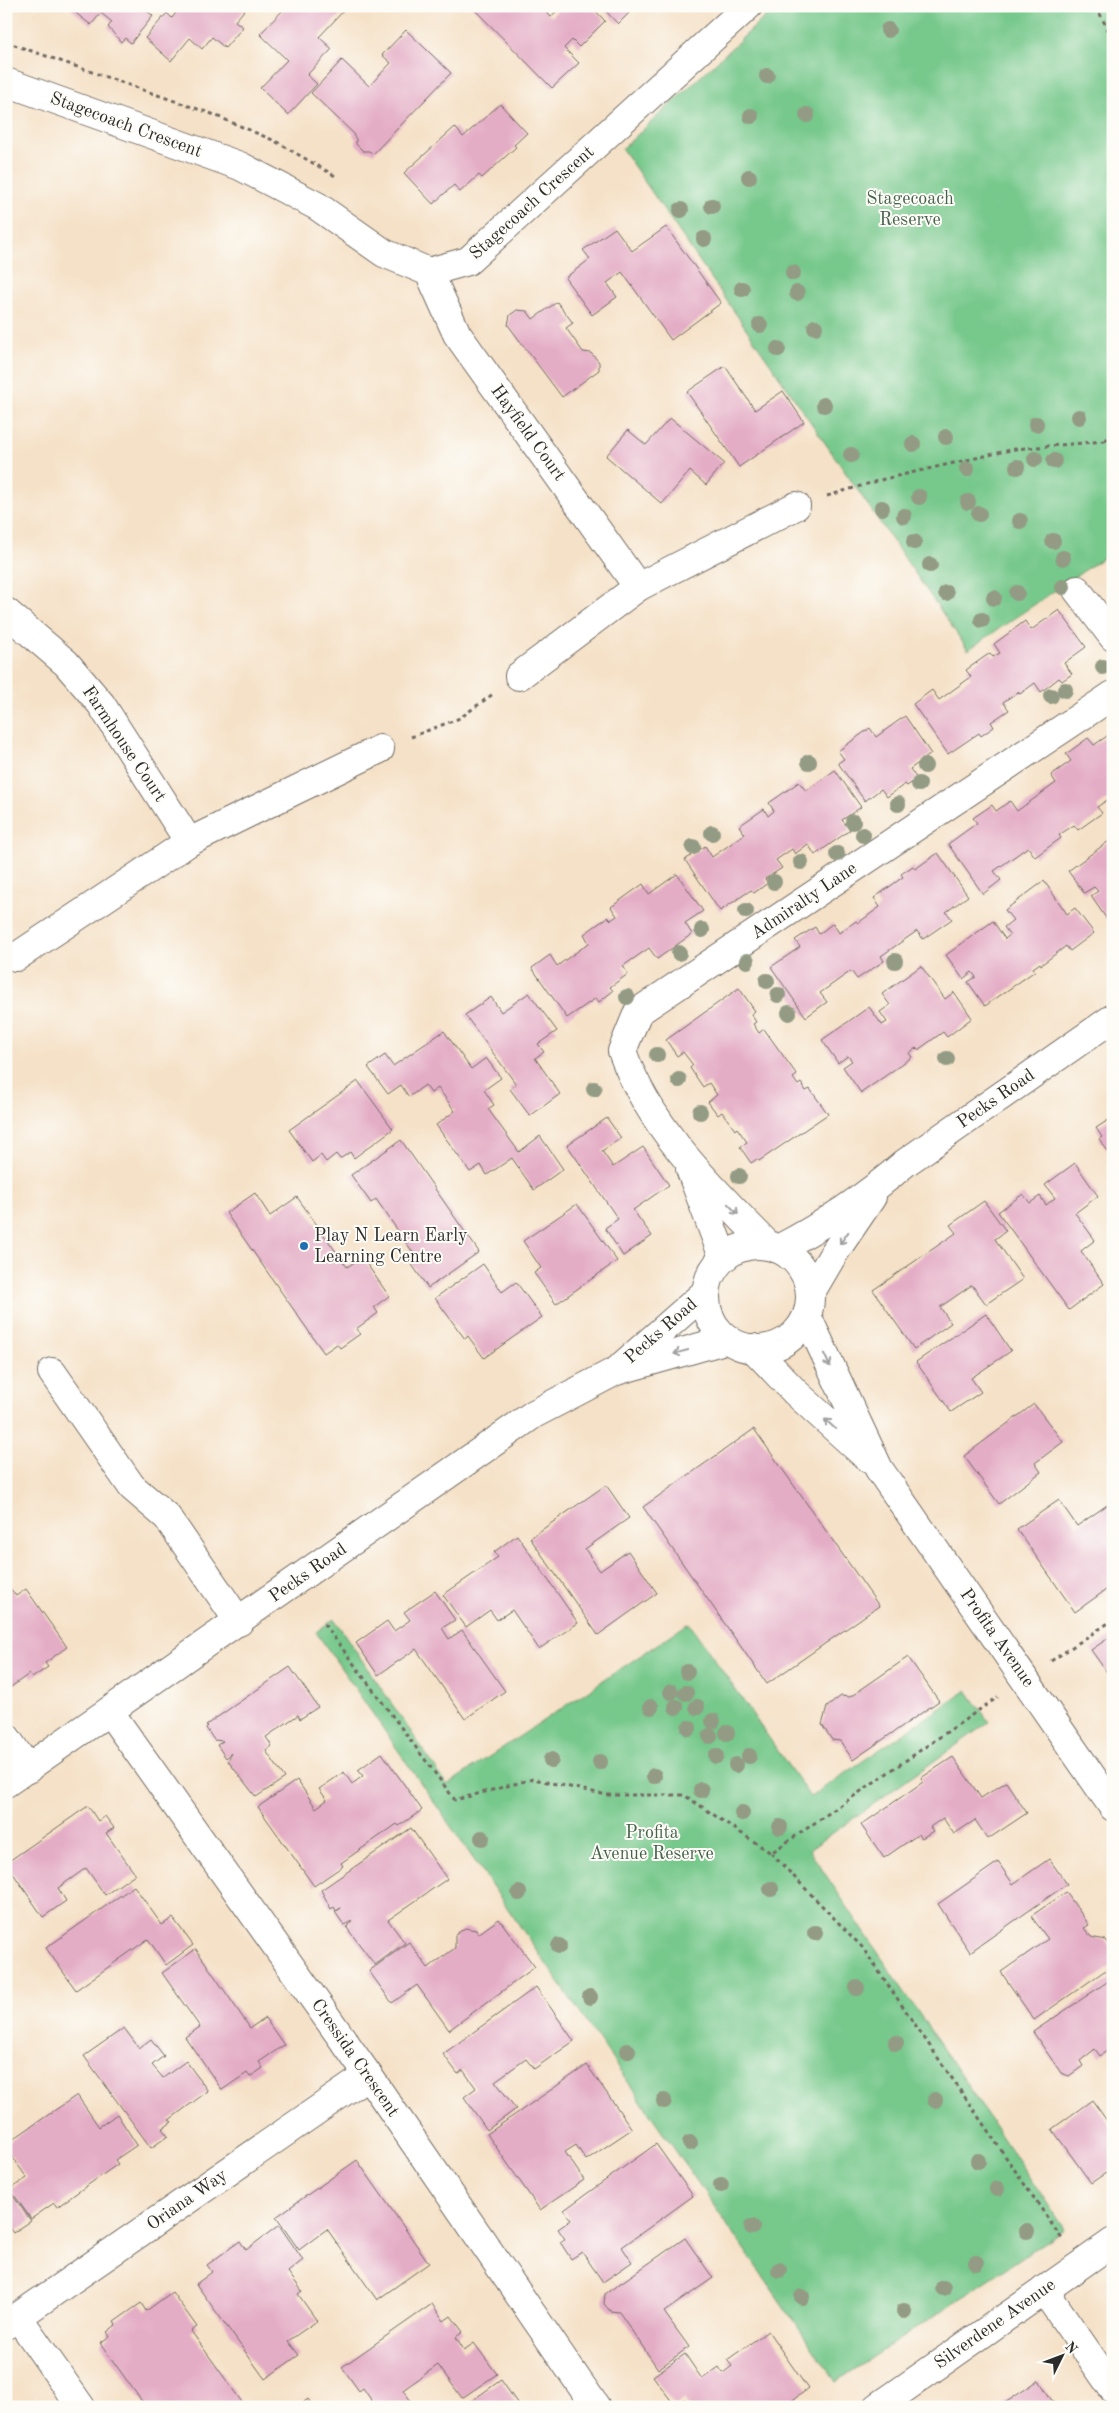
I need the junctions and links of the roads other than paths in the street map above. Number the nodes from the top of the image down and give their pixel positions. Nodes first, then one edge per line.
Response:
1 (748, 6) edge
2 (6, 82) edge
3 (429, 272) junction
4 (796, 506) road end
5 (638, 587) junction
6 (1076, 590) dead end
7 (6, 612) edge
8 (1113, 637) edge
9 (519, 676) road end
10 (1113, 695) edge
11 (380, 749) road end
12 (189, 842) junction
13 (16, 957) dead end
14 (1113, 1018) edge
15 (687, 1161) junction
16 (882, 1183) junction
17 (774, 1247) junction
18 (723, 1258) junction
19 (706, 1292) junction
20 (808, 1305) junction
21 (740, 1344) junction
22 (616, 1371) junction
23 (52, 1372) dead end
24 (879, 1469) junction
25 (239, 1622) junction
26 (109, 1711) junction
27 (6, 1737) edge
28 (17, 1776) edge
29 (1113, 1807) edge
30 (368, 2076) junction
31 (1113, 2242) edge
32 (1044, 2290) junction
33 (12, 2321) edge
34 (1113, 2389) edge
35 (81, 2407) edge
36 (596, 2407) edge
37 (878, 2407) edge

1 - 3 street, Stagecoach Crescent
2 - 3 street, Stagecoach Crescent
3 - 5 street, Hayfield Court
4 - 5 street
5 - 9 street
6 - 8 street
7 - 12 street, Farmhouse Court
10 - 15 street, Admiralty Lane
11 - 12 street
12 - 13 street
14 - 16 street, Pecks Road
15 -> 17 street, Admiralty Lane
15 - 18 street, Admiralty Lane
16 - 17 street, Pecks Road
16 -> 20 street, Pecks Road
17 - 18 street
17 - 20 street
18 - 19 street
19 - 21 street
19 - 22 street, Pecks Road
20 - 21 street
20 -> 24 street, Profita Avenue
21 -> 22 street, Pecks Road
24 -> 21 street, Profita Avenue
22 - 25 street, Pecks Road
23 - 25 street
24 - 29 street, Profita Avenue
25 - 26 street, Pecks Road
26 - 28 street, Pecks Road
26 - 30 street, Cressida Crescent
27 - 28 street
30 - 33 street, Oriana Way
30 - 36 street, Cressida Crescent
31 - 32 street, Silverdene Avenue
32 - 34 street
32 - 37 street, Silverdene Avenue
33 - 35 street

